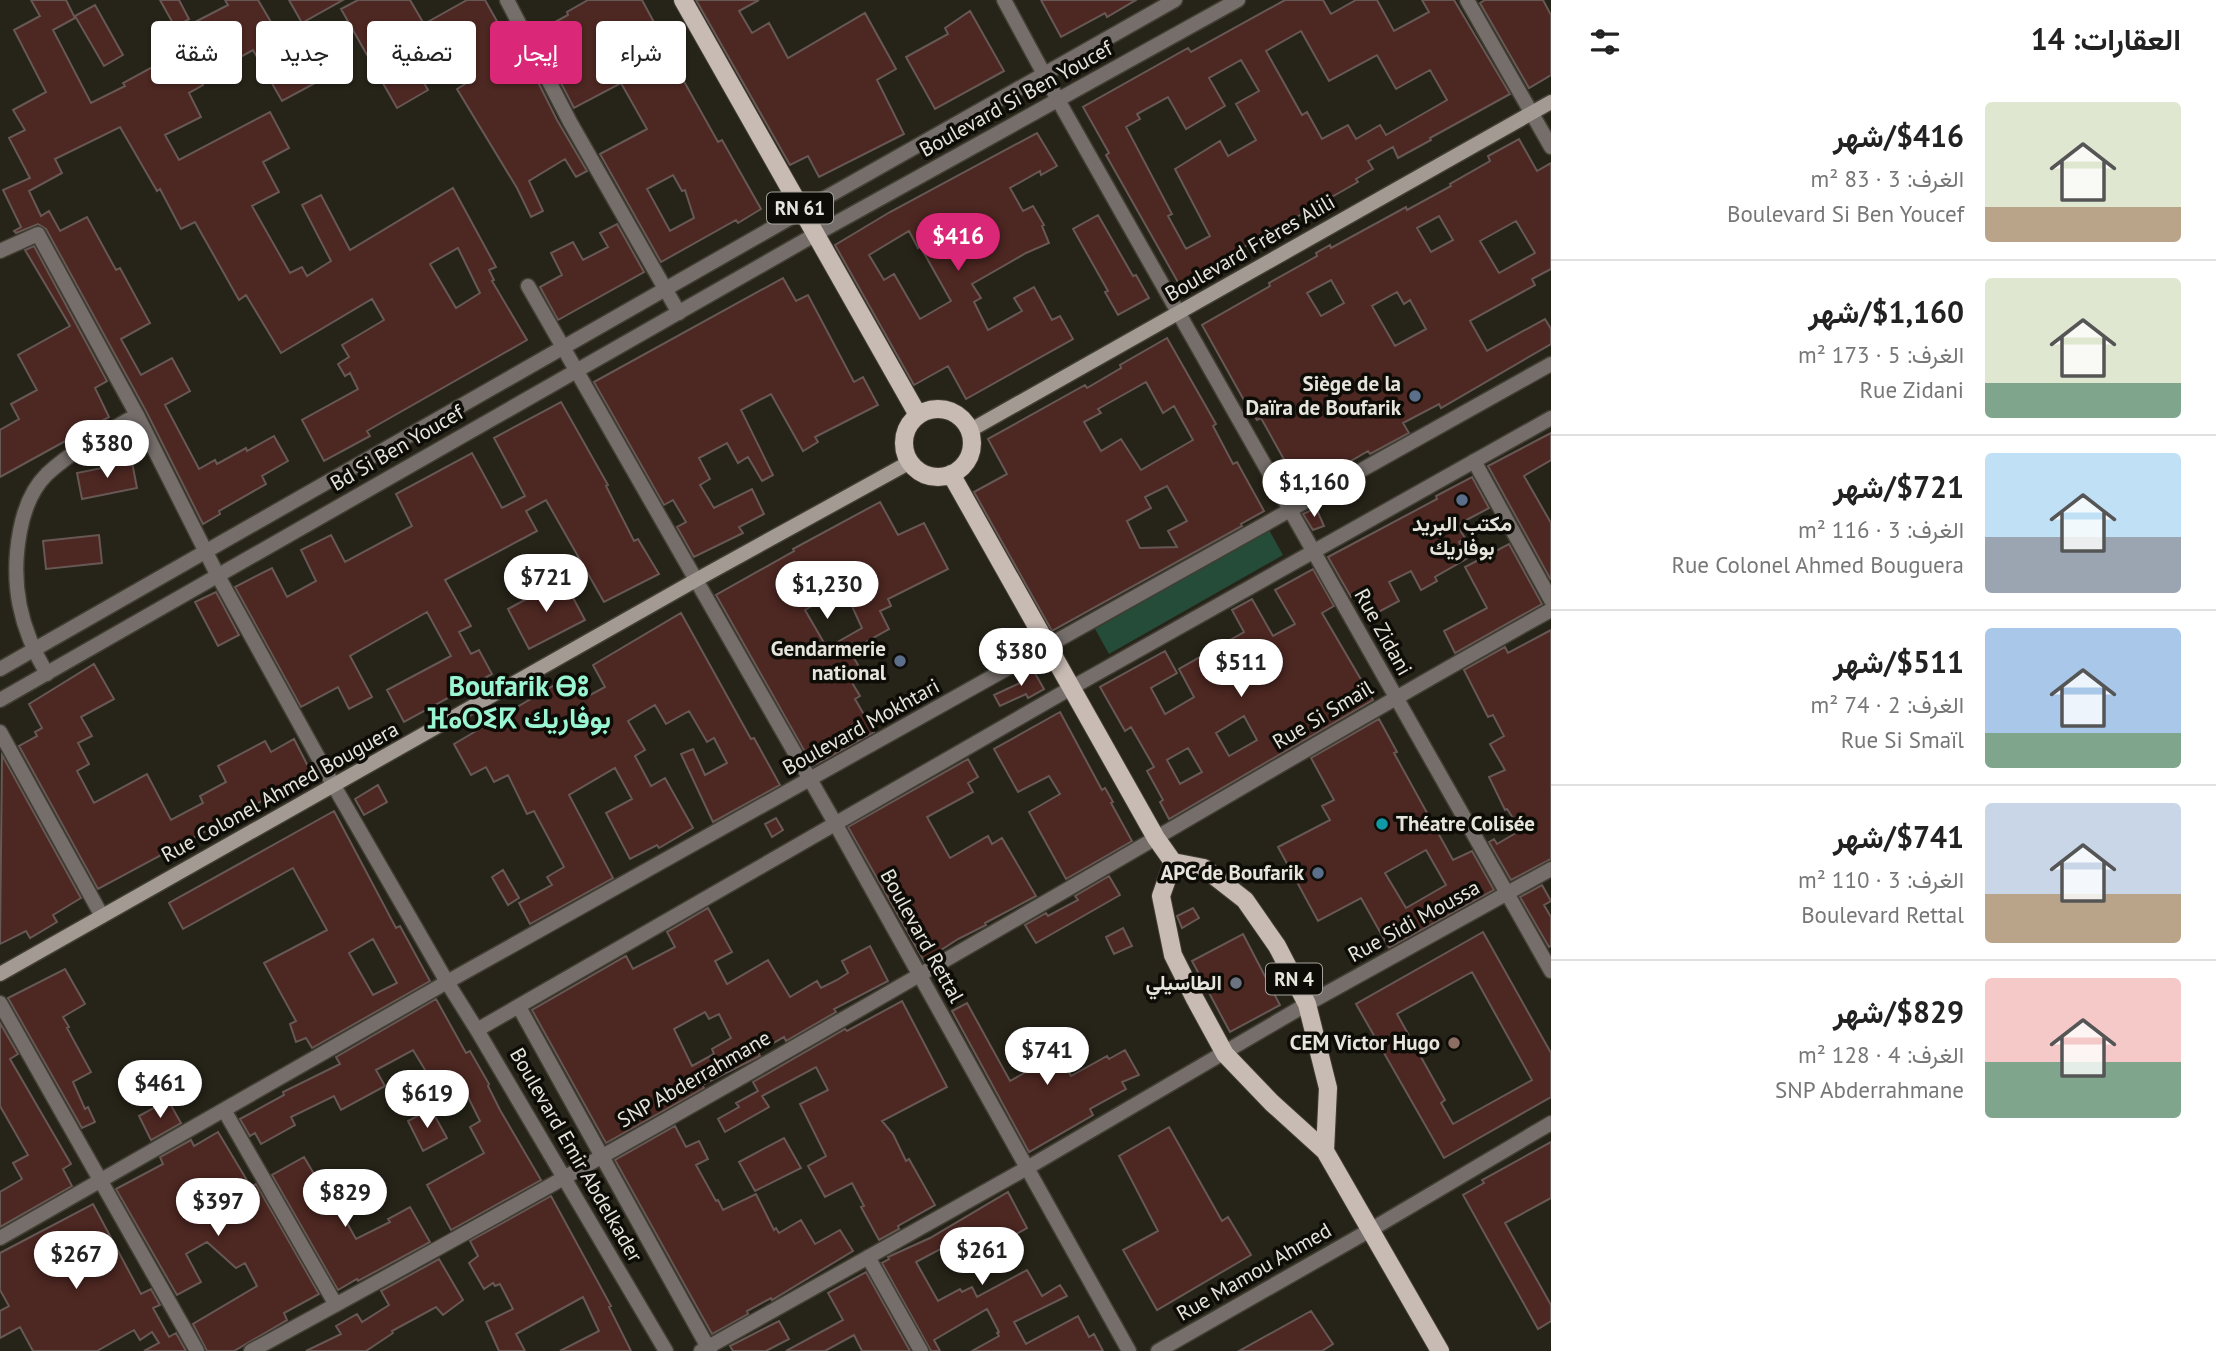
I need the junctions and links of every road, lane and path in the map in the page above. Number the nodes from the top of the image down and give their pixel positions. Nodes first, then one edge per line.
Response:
1 (507, 0) edge
2 (683, 0) edge
3 (1004, 0) edge
4 (1175, 0) edge
5 (1238, 0) edge
6 (1467, 0) edge
7 (1045, 74) junction
8 (1058, 100) junction
9 (1551, 102) edge
10 (1531, 113) junction
11 (1551, 147) edge
12 (802, 211) junction
13 (816, 234) junction
14 (0, 251) edge
15 (528, 286) dead end
16 (666, 289) junction
17 (1179, 312) junction
18 (679, 313) junction
19 (564, 349) junction
20 (1551, 365) edge
21 (576, 369) junction
22 (137, 415) junction
23 (918, 415) junction
24 (1551, 418) edge
25 (969, 431) junction
26 (1474, 461) junction
27 (910, 462) junction
28 (951, 474) junction
29 (331, 480) junction
30 (343, 503) junction
31 (1291, 510) junction
32 (1314, 551) junction
33 (205, 552) junction
34 (218, 576) junction
35 (696, 580) junction
36 (1551, 600) edge
37 (1551, 610) edge
38 (1048, 646) junction
39 (33, 650) junction
40 (0, 669) edge
41 (47, 674) junction
42 (1071, 688) junction
43 (1394, 697) junction
44 (0, 700) edge
45 (0, 732) edge
46 (810, 779) junction
47 (334, 786) junction
48 (835, 824) junction
49 (1156, 838) junction
50 (1173, 862) junction
51 (1551, 869) edge
52 (1507, 894) junction
53 (102, 916) junction
54 (1551, 971) edge
55 (0, 974) edge
56 (919, 974) junction
57 (447, 982) junction
58 (0, 1003) edge
59 (1307, 1004) junction
60 (519, 1007) junction
61 (477, 1030) junction
62 (1225, 1054) junction
63 (224, 1111) junction
64 (1551, 1123) edge
65 (1325, 1151) junction
66 (602, 1156) junction
67 (1027, 1168) junction
68 (565, 1178) junction
69 (100, 1182) junction
70 (1372, 1229) junction
71 (0, 1238) edge
72 (868, 1257) junction
73 (336, 1305) junction
74 (706, 1350) edge
75 (197, 1351) edge
76 (251, 1351) edge
77 (666, 1351) edge
78 (921, 1351) edge
79 (1129, 1351) edge
80 (1158, 1351) edge
81 (1440, 1351) edge

1 - 16 street
2 - 12 main road, RN 61
3 - 7 street, Rue Zidani
4 - 7 street, Boulevard Si Ben Youcef
5 - 8 street, Boulevard Si Ben Youcef
6 - 10 street
7 - 8 street, Rue Zidani
7 - 12 street, Boulevard Si Ben Youcef
8 - 13 street, Boulevard Si Ben Youcef
8 - 17 street, Rue Zidani
9 - 10 main road, Boulevard Frères Alili
10 - 11 street
10 - 17 main road, Boulevard Frères Alili
12 - 13 main road, RN 61
12 - 16 street, Bd Si Ben Youcef
13 - 18 street, Bd Si Ben Youcef
13 - 23 main road, RN 61
14 - 22 street, Boulevard Emir Abdelkader
15 - 19 street, Boulevard Rettal
16 - 18 street
16 - 19 street, Bd Si Ben Youcef
17 - 25 main road, Boulevard Frères Alili
17 - 31 street, Rue Zidani
18 - 21 street, Bd Si Ben Youcef
19 - 21 street, Boulevard Rettal
19 - 29 street, Bd Si Ben Youcef
20 - 31 street, Boulevard Mokhtari
21 - 30 street, Bd Si Ben Youcef
21 - 35 street, Boulevard Rettal
22 - 33 street, Boulevard Emir Abdelkader
22 - 39 street
23 - 25 main road
23 - 27 main road
24 - 26 street
25 - 28 main road
26 - 32 street
26 - 36 street
27 - 28 main road
27 - 35 main road, Rue Colonel Ahmed Bouguera
28 - 38 main road
29 - 30 street
29 - 33 street, Bd Si Ben Youcef
30 - 34 street, Bd Si Ben Youcef
31 - 32 street, Rue Zidani
31 - 38 street, Boulevard Mokhtari
32 - 42 street
32 - 43 street, Rue Zidani
33 - 34 street, Boulevard Emir Abdelkader
33 - 39 street, Bd Si Ben Youcef
34 - 41 street, Bd Si Ben Youcef
34 - 47 street, Boulevard Emir Abdelkader
35 - 46 street, Boulevard Rettal
35 - 47 main road, Rue Colonel Ahmed Bouguera
37 - 43 street, Rue Si Smaïl
38 - 42 main road
38 - 46 street, Boulevard Mokhtari
39 - 40 street, Bd Si Ben Youcef
39 - 41 street
41 - 44 street, Bd Si Ben Youcef
42 - 48 street
42 - 49 main road
43 - 49 street, Rue Si Smaïl
43 - 52 street, Rue Zidani
45 - 53 street
46 - 48 street, Boulevard Rettal
46 - 57 street, Boulevard Mokhtari
47 - 53 main road, Rue Colonel Ahmed Bouguera
47 - 57 street, Boulevard Emir Abdelkader
48 - 56 street, Boulevard Rettal
48 - 60 street
49 - 50 main road
49 - 56 street, SNP Abderrahmane
50 - 59 main road, RN 4
50 - 62 main road
51 - 52 street, Rue Sidi Moussa
52 - 54 street, Rue Zidani
52 - 59 street, Rue Sidi Moussa
53 - 55 main road, Rue Colonel Ahmed Bouguera
56 - 66 street, SNP Abderrahmane
56 - 67 street, Boulevard Rettal
57 - 61 street, Boulevard Emir Abdelkader
57 - 63 street, Boulevard Mokhtari
58 - 69 street
59 - 62 street, Rue Sidi Moussa
59 - 65 main road, RN 4
60 - 61 street
60 - 66 street, Boulevard Emir Abdelkader
61 - 68 street, Boulevard Emir Abdelkader
62 - 65 main road
62 - 67 street, Rue Sidi Moussa
63 - 69 street, Boulevard Mokhtari
63 - 73 street
64 - 70 street, Rue Mamou Ahmed
65 - 70 main road
66 - 68 street, SNP Abderrahmane
66 - 74 street, Boulevard Emir Abdelkader
67 - 72 street, Rue Sidi Moussa
67 - 79 street, Boulevard Rettal
68 - 73 street, SNP Abderrahmane
68 - 77 street, Boulevard Emir Abdelkader
69 - 71 street, Boulevard Mokhtari
69 - 75 street
70 - 80 street, Rue Mamou Ahmed
70 - 81 main road
72 - 74 street, Rue Sidi Moussa
72 - 78 street
73 - 76 street, SNP Abderrahmane

